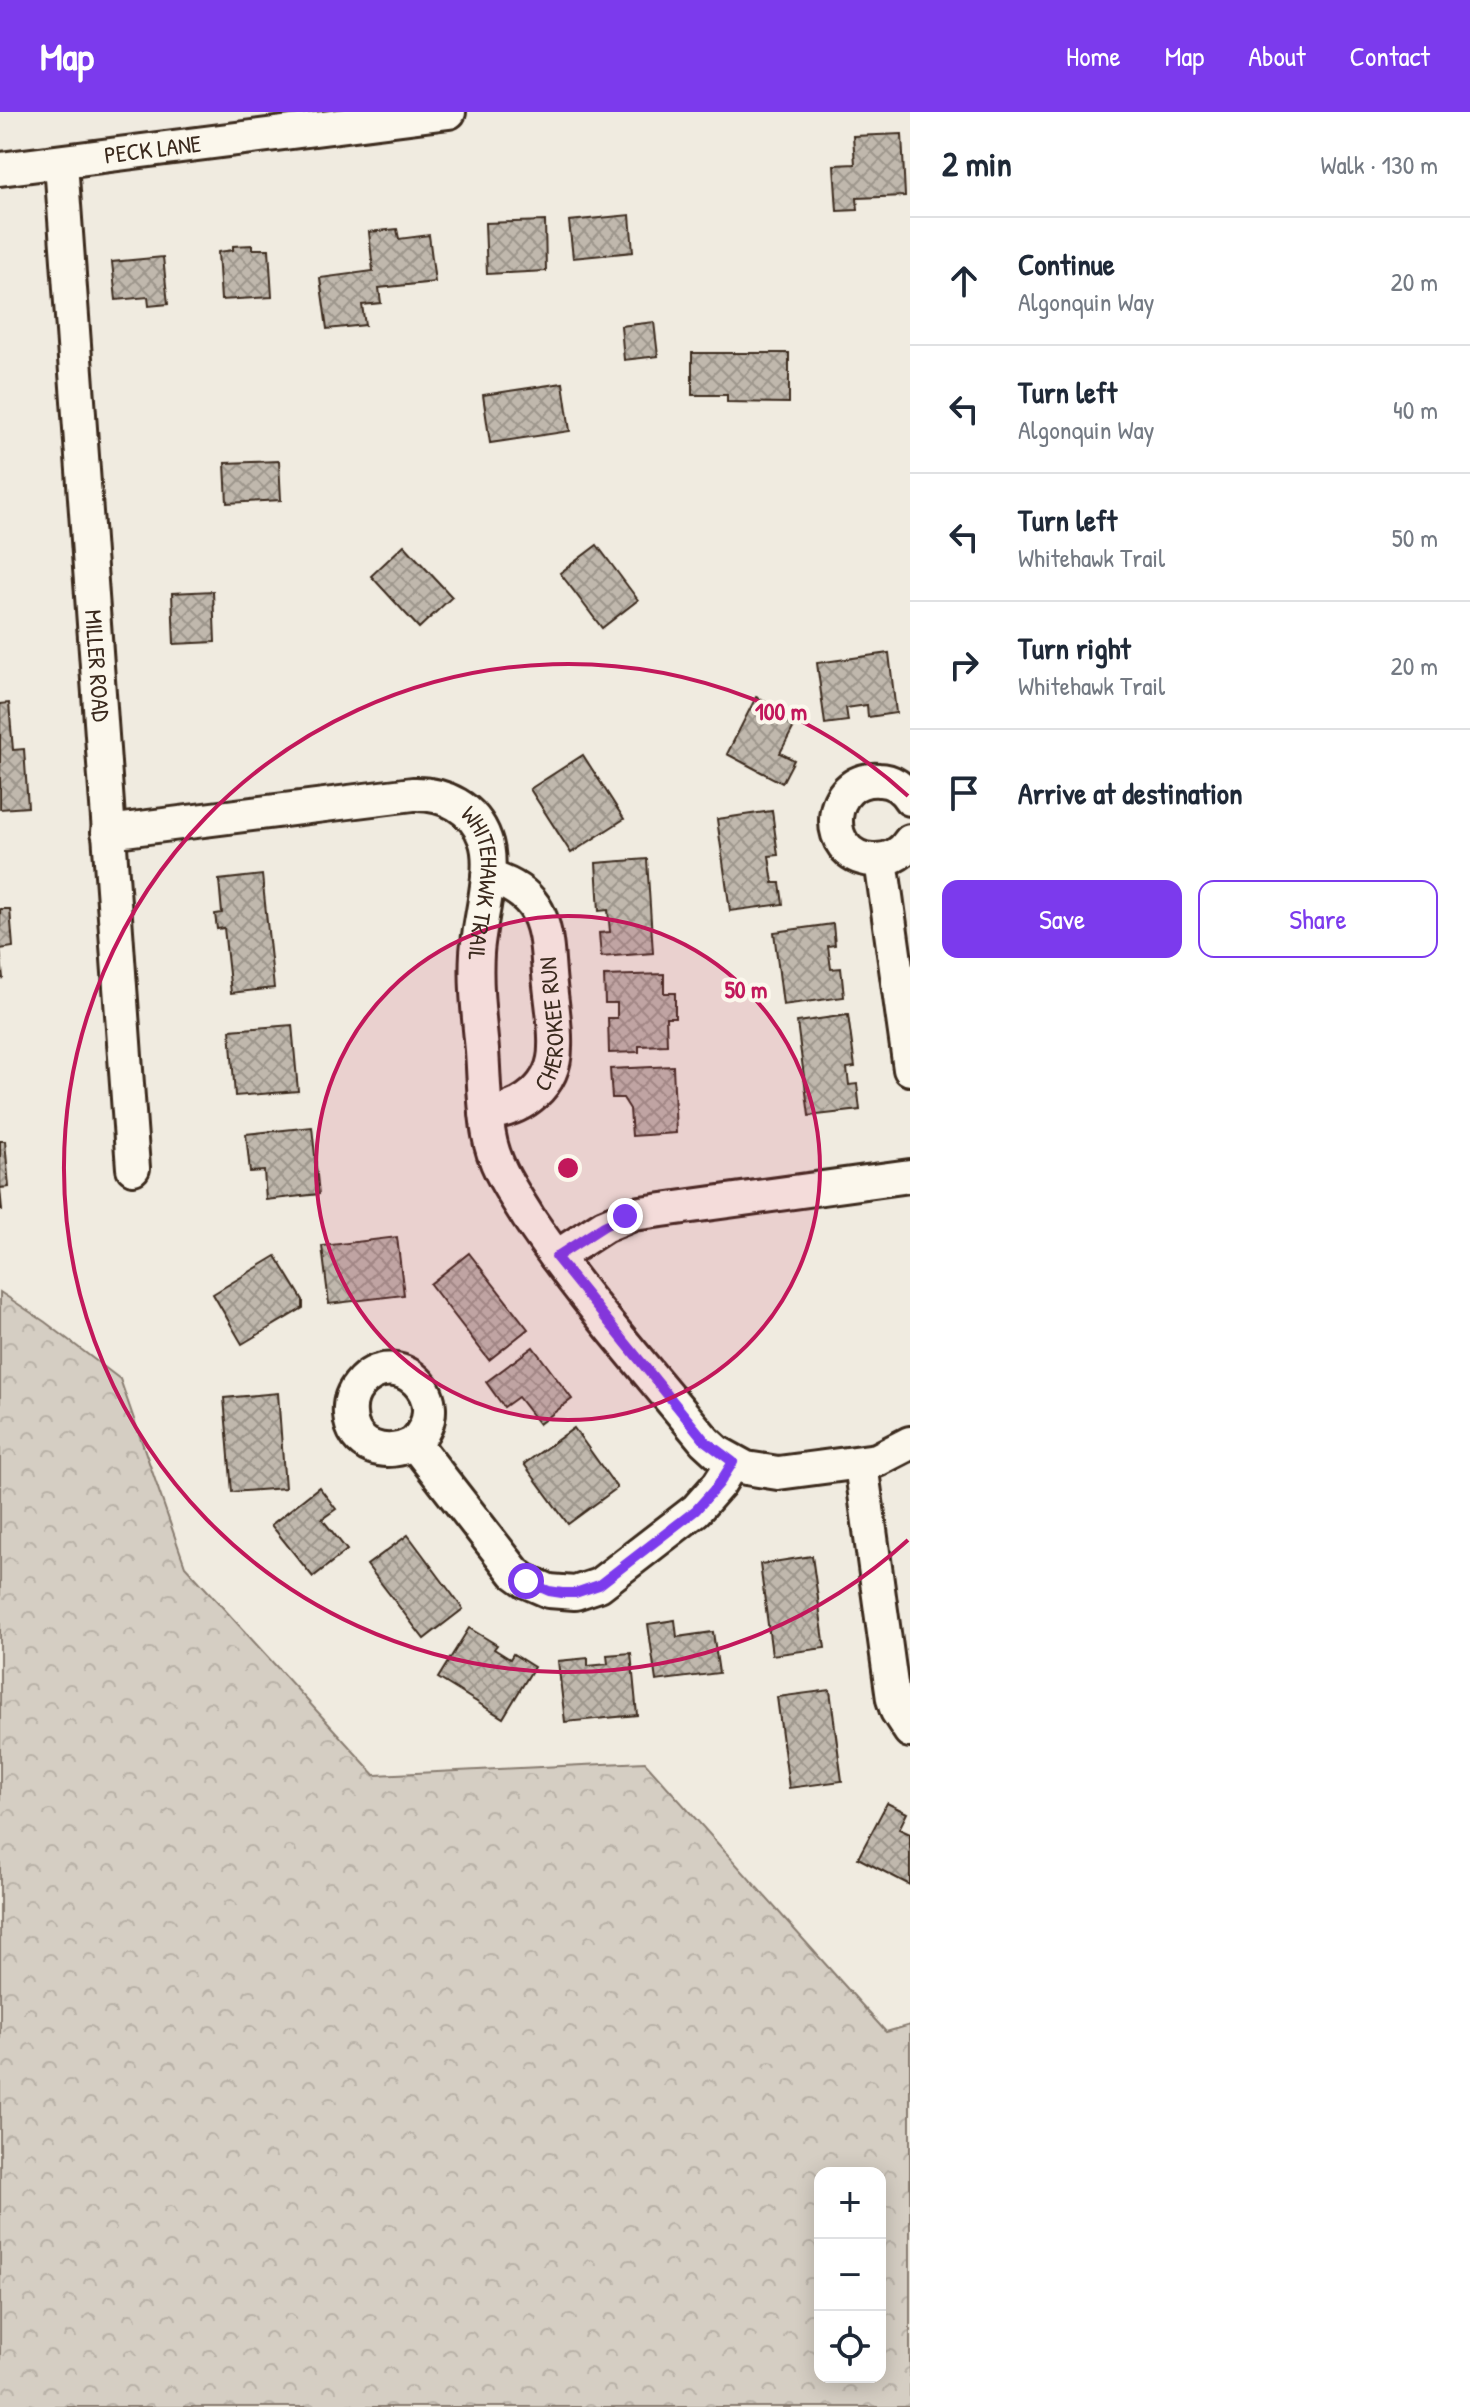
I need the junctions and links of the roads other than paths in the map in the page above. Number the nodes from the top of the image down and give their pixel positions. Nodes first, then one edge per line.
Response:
1 (449, 112) edge
2 (61, 163) junction
3 (0, 169) edge
4 (910, 799) edge
5 (108, 832) junction
6 (910, 841) edge
7 (881, 860) junction
8 (488, 877) junction
9 (910, 1069) edge
10 (486, 1113) junction
11 (133, 1168) dead end
12 (910, 1176) edge
13 (556, 1257) junction
14 (414, 1443) dead end
15 (910, 1443) edge
16 (733, 1462) junction
17 (861, 1464) junction
18 (910, 1731) edge

1 - 2 street, PECK LANE
2 - 3 street, PECK LANE
2 - 5 street, MILLER ROAD
4 - 7 street
5 - 8 street, WHITEHAWK TRAIL
5 - 11 street, MILLER ROAD
6 - 7 street
7 - 9 street
8 - 10 street, WHITEHAWK TRAIL
8 - 10 street, CHEROKEE RUN
10 - 13 street, WHITEHAWK TRAIL
12 - 13 street
13 - 16 street, WHITEHAWK TRAIL
14 - 16 street
15 - 17 street, WHITEHAWK TRAIL
16 - 17 street, WHITEHAWK TRAIL
17 - 18 street

